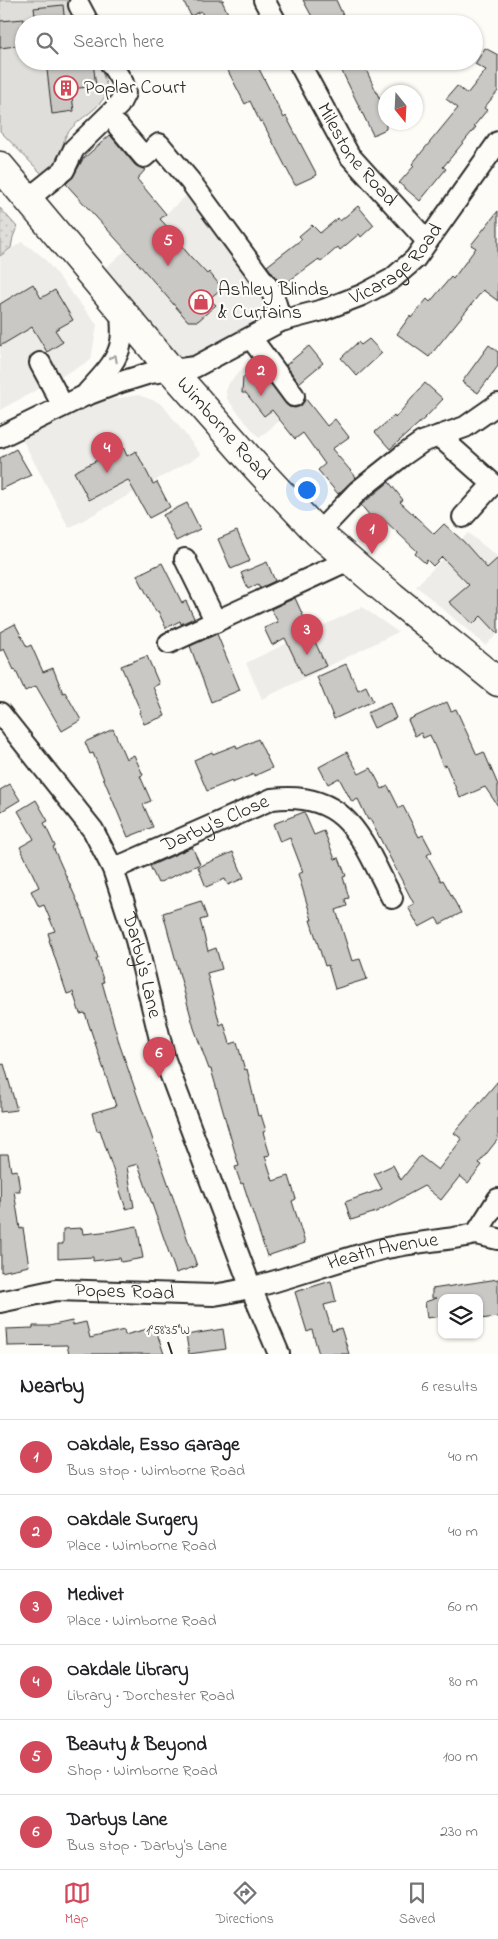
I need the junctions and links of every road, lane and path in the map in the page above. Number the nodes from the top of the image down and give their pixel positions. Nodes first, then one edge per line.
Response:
1 (264, 0) edge
2 (79, 4) dead end
3 (84, 15) edge
4 (272, 15) edge
5 (114, 70) edge
6 (303, 70) edge
7 (118, 126) dead end
8 (498, 142) edge
9 (0, 166) edge
10 (28, 199) junction
11 (426, 242) junction
12 (121, 310) junction
13 (281, 321) junction
14 (251, 338) junction
15 (40, 363) dead end
16 (172, 371) junction
17 (84, 396) junction
18 (294, 396) dead end
19 (498, 404) edge
20 (63, 406) junction
21 (439, 436) junction
22 (0, 437) edge
23 (463, 517) dead end
24 (318, 533) junction
25 (185, 559) dead end
26 (349, 560) junction
27 (216, 622) junction
28 (169, 643) dead end
29 (498, 682) edge
30 (0, 713) edge
31 (113, 869) junction
32 (392, 898) dead end
33 (498, 1199) edge
34 (476, 1234) junction
35 (498, 1239) edge
36 (251, 1288) junction
37 (0, 1302) edge
38 (279, 1354) edge

1 - 4 street
2 - 3 street
5 - 10 street
6 - 11 street, Milestone Road
7 - 13 street
8 - 11 street, Vicarage Road
9 - 10 highway, Wimborne Road
10 - 12 highway, Wimborne Road
11 - 13 street, Vicarage Road
12 - 16 highway, Wimborne Road
17 -> 12 street
13 - 14 street, Vicarage Road
14 - 16 street, Vicarage Road
14 - 18 street
15 - 20 street
16 - 17 street, Vicarage Road
16 - 24 highway, Wimborne Road
17 - 20 street, Vicarage Road
19 - 21 street
20 - 22 street, Vicarage Road
21 - 23 street
21 - 24 street
24 - 26 highway, Wimborne Road
25 - 27 street
26 - 27 street
26 - 29 highway, Wimborne Road
27 - 28 street
30 - 31 street, Darby's Lane
31 - 32 street, Darby's Close
31 - 36 street, Darby's Lane
33 - 34 street
34 - 35 street
34 - 36 street, Heath Avenue
36 - 37 street, Popes Road
36 - 38 street, Darby's Lane

